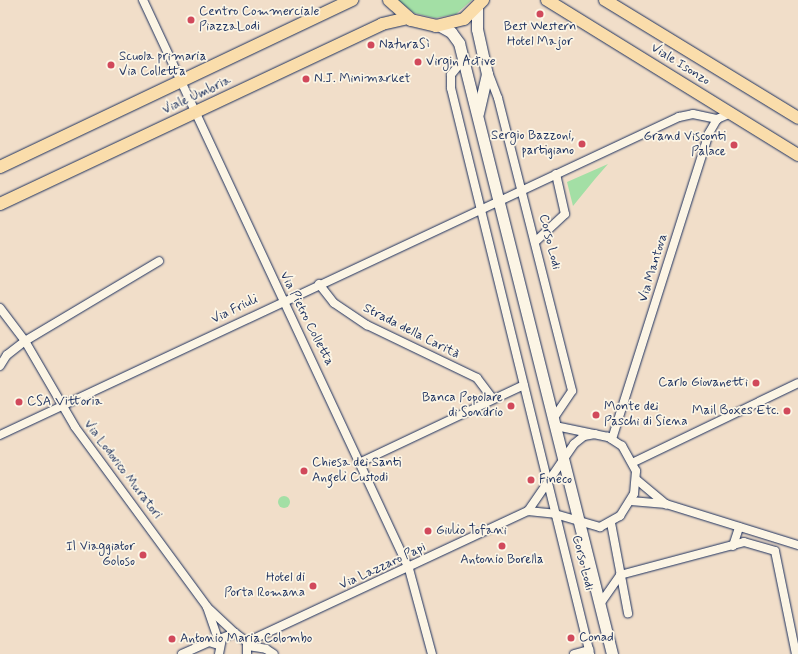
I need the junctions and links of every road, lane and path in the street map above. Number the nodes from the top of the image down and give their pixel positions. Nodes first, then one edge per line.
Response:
1 (143, 0) edge
2 (352, 0) edge
3 (389, 0) edge
4 (547, 0) edge
5 (605, 0) edge
6 (480, 4) edge
7 (408, 18) junction
8 (440, 26) junction
9 (463, 60) junction
10 (487, 70) junction
11 (181, 80) junction
12 (196, 112) junction
13 (731, 113) junction
14 (477, 116) junction
15 (798, 118) edge
16 (718, 119) junction
17 (798, 154) edge
18 (0, 166) edge
19 (556, 174) junction
20 (521, 189) junction
21 (498, 200) junction
22 (0, 204) edge
23 (481, 209) junction
24 (534, 242) junction
25 (159, 261) dead end
26 (319, 284) junction
27 (284, 300) junction
28 (0, 308) edge
29 (25, 341) junction
30 (0, 366) edge
31 (798, 383) edge
32 (524, 385) junction
33 (493, 399) junction
34 (62, 406) junction
35 (555, 422) junction
36 (595, 434) junction
37 (0, 435) edge
38 (612, 439) junction
39 (564, 459) junction
40 (361, 462) junction
41 (634, 462) junction
42 (637, 480) junction
43 (548, 484) junction
44 (631, 501) junction
45 (666, 504) junction
46 (528, 511) junction
47 (555, 514) junction
48 (580, 522) junction
49 (611, 523) junction
50 (739, 527) junction
51 (798, 545) edge
52 (734, 546) junction
53 (409, 568) junction
54 (620, 575) junction
55 (600, 604) junction
56 (207, 607) junction
57 (628, 613) dead end
58 (235, 633) junction
59 (218, 644) junction
60 (247, 647) edge
61 (590, 652) edge
62 (182, 654) edge
63 (219, 654) edge
64 (274, 654) edge
65 (432, 654) edge
66 (574, 654) edge
67 (612, 654) edge
68 (796, 654) edge

1 - 11 street, Via Pietro Colletta
2 - 11 main road, Viale Umbria
3 - 7 main road
4 - 13 main road, Viale Isonzo
5 - 15 main road, Viale Isonzo
6 - 8 main road
6 - 10 main road, Corso Lodi
7 - 8 main road
7 - 12 main road, Viale Umbria
8 - 9 main road, Corso Lodi
9 - 14 main road, Corso Lodi
9 - 23 street, Corso Lodi
10 - 14 main road, Corso Lodi
10 - 20 street, Corso Lodi
11 - 12 street, Via Pietro Colletta
11 - 18 main road, Viale Umbria
12 - 22 main road, Viale Umbria
12 - 27 street, Via Pietro Colletta
13 - 16 street
13 - 17 main road, Viale Isonzo
14 - 21 main road, Corso Lodi
16 - 19 street, Via Friuli
16 - 38 street, Via Mantova
19 - 20 street, Via Friuli
19 - 24 street
20 - 21 street, Via Friuli
20 - 24 street, Corso Lodi
21 - 23 street, Via Friuli
21 - 35 main road, Corso Lodi
23 - 26 street, Via Friuli
23 - 32 street, Corso Lodi
24 - 35 street, Corso Lodi
25 - 29 street
26 - 27 street, Via Friuli
26 - 33 street, Strada della Carità
27 - 34 street, Via Friuli
27 - 40 street, Via Pietro Colletta
28 - 29 street, Via Lodovico Muratori
29 - 30 street
29 - 34 street, Via Lodovico Muratori
31 - 41 street
32 - 33 street
32 - 43 street, Corso Lodi
33 - 40 street
34 - 37 street, Via Friuli
34 - 56 street, Via Lodovico Muratori
35 - 36 street
35 - 39 main road, Corso Lodi
36 - 38 street
36 - 39 street
38 - 41 street
39 - 43 street, Via Lazzaro Papi
39 - 48 main road, Corso Lodi
40 - 53 street, Via Pietro Colletta
41 - 42 street
42 - 44 street
42 - 45 street
43 - 46 street, Via Lazzaro Papi
43 - 47 street, Corso Lodi
44 - 45 street
44 - 49 street
45 - 50 street
46 - 47 street
46 - 53 street, Via Lazzaro Papi
47 - 48 street
47 - 61 street, Corso Lodi
48 - 49 street
48 - 55 main road, Corso Lodi
49 - 54 street
50 - 51 street
50 - 52 street
52 - 54 street
52 - 68 street
53 - 60 street, Via Lazzaro Papi
53 - 65 street, Via Pietro Colletta
54 - 55 street, Corso Lodi
54 - 57 street
55 - 67 main road, Corso Lodi
56 - 58 street, Via Lodovico Muratori
56 - 59 street, Via Lodovico Muratori
58 - 59 street
58 - 60 street, Via Lodovico Muratori
59 - 62 street
59 - 63 street, Via Lodovico Muratori
60 - 64 street
61 - 66 street

